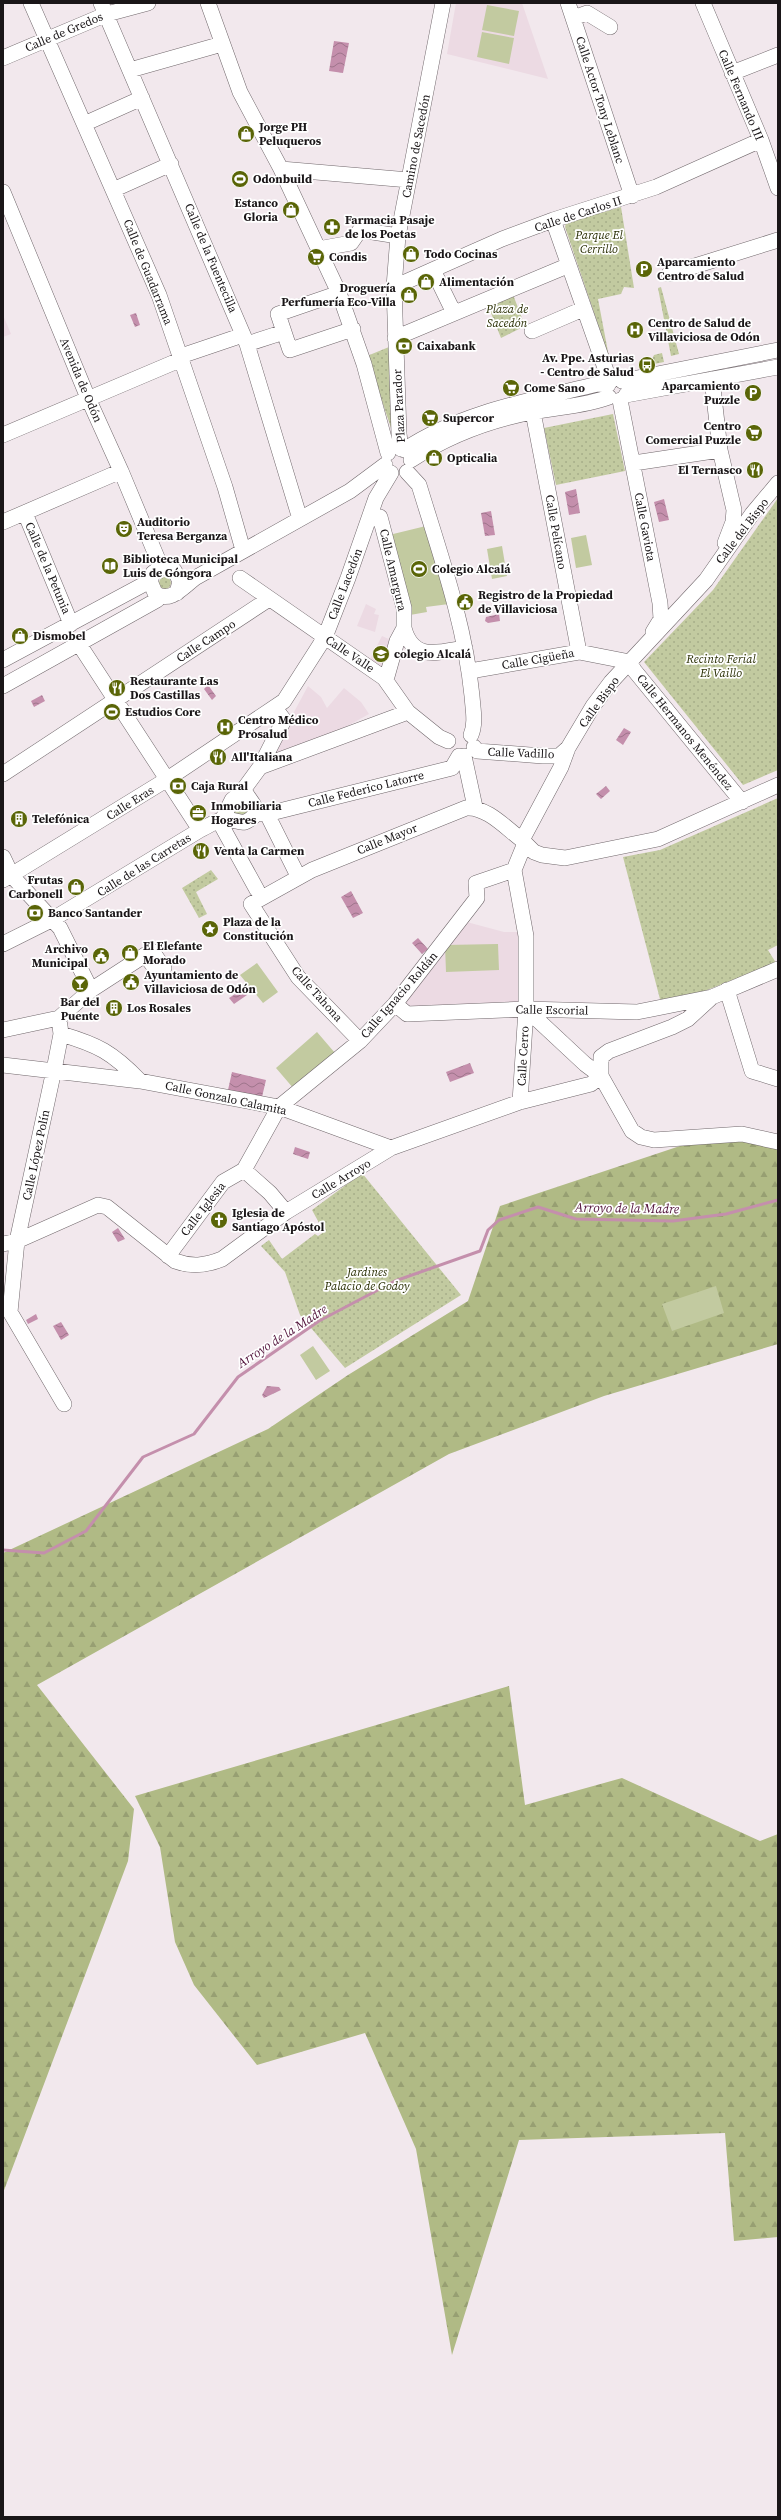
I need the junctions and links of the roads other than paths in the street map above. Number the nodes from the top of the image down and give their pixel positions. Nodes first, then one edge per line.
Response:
1 (31, 3) edge
2 (148, 3) edge
3 (208, 3) edge
4 (443, 3) edge
5 (568, 3) edge
6 (703, 3) edge
7 (104, 8) edge
8 (573, 18) junction
9 (610, 27) dead end
10 (46, 38) junction
11 (222, 44) junction
12 (778, 55) edge
13 (3, 58) edge
14 (130, 70) junction
15 (732, 73) junction
16 (142, 98) junction
17 (84, 124) junction
18 (761, 140) junction
19 (171, 164) junction
20 (281, 168) junction
21 (409, 180) junction
22 (778, 188) edge
23 (114, 190) junction
24 (632, 196) junction
25 (4, 198) edge
26 (552, 220) junction
27 (398, 236) junction
28 (778, 240) edge
29 (318, 249) junction
30 (567, 266) junction
31 (433, 270) junction
32 (669, 274) dead end
33 (394, 287) junction
34 (339, 293) junction
35 (583, 309) junction
36 (454, 313) junction
37 (353, 329) junction
38 (532, 330) dead end
39 (284, 332) junction
40 (395, 338) junction
41 (245, 339) junction
42 (778, 350) edge
43 (181, 358) junction
44 (778, 367) edge
45 (712, 379) junction
46 (616, 390) junction
47 (88, 398) junction
48 (534, 412) junction
49 (3, 435) edge
50 (720, 450) junction
51 (397, 462) junction
52 (634, 464) junction
53 (121, 471) junction
54 (778, 484) edge
55 (365, 486) junction
56 (350, 491) junction
57 (376, 498) junction
58 (25, 513) junction
59 (300, 519) junction
60 (369, 520) junction
61 (3, 522) edge
62 (243, 550) junction
63 (161, 568) junction
64 (180, 576) junction
65 (195, 578) junction
66 (240, 578) dead end
67 (706, 580) junction
68 (150, 581) junction
69 (176, 592) junction
70 (158, 596) junction
71 (269, 599) junction
72 (71, 624) junction
73 (404, 628) junction
74 (325, 637) junction
75 (78, 644) junction
76 (465, 648) junction
77 (641, 650) junction
78 (578, 652) junction
79 (3, 660) edge
80 (630, 662) junction
81 (470, 671) junction
82 (386, 680) junction
83 (3, 686) edge
84 (116, 700) junction
85 (275, 708) junction
86 (408, 712) junction
87 (448, 741) junction
88 (568, 748) junction
89 (467, 749) junction
90 (260, 766) junction
91 (3, 774) edge
92 (166, 780) junction
93 (778, 785) edge
94 (243, 791) junction
95 (742, 802) junction
96 (476, 807) junction
97 (262, 814) junction
98 (220, 820) junction
99 (200, 830) junction
100 (523, 842) junction
101 (3, 857) edge
102 (514, 870) junction
103 (298, 876) junction
104 (8, 878) edge
105 (257, 890) dead end
106 (250, 904) joint
107 (53, 919) junction
108 (3, 944) edge
109 (139, 959) dead end
110 (778, 969) edge
111 (91, 990) junction
112 (727, 990) junction
113 (712, 996) junction
114 (395, 1004) junction
115 (526, 1009) junction
116 (59, 1018) junction
117 (3, 1030) edge
118 (61, 1034) junction
119 (360, 1041) junction
120 (601, 1057) junction
121 (580, 1060) junction
122 (3, 1065) edge
123 (54, 1070) junction
124 (601, 1076) junction
125 (778, 1079) edge
126 (140, 1081) junction
127 (520, 1102) junction
128 (279, 1106) junction
129 (778, 1142) edge
130 (391, 1148) junction
131 (244, 1170) junction
132 (286, 1212) junction
133 (10, 1242) edge
134 (168, 1256) junction
135 (64, 1404) dead end

1 - 10 street, Calle de Guadarrama
2 - 7 street, Calle de Gredos
3 - 11 street, Plaza Parador
4 - 21 street, Camino de Sacedón
5 - 8 street, Calle Actor Tony Leblanc
6 - 15 street, Calle Fernando III
7 - 10 street, Calle de Gredos
7 - 14 street, Calle de la Fuentecilla
8 - 9 street
8 - 24 street, Calle Actor Tony Leblanc
10 - 13 street, Calle de Gredos
10 - 17 street, Calle de Guadarrama
11 - 14 street
11 - 20 street, Plaza Parador
12 - 15 street
14 - 16 street, Calle de la Fuentecilla
15 - 18 street, Calle Fernando III
16 - 17 street
16 - 19 street, Calle de la Fuentecilla
17 - 23 street, Calle de Guadarrama
18 - 22 street, Calle Fernando III
18 - 24 street, Calle de Carlos II
19 - 23 street
19 - 41 street, Calle de la Fuentecilla
20 - 21 street
20 - 29 street, Plaza Parador
21 - 27 street, Camino de Sacedón
23 - 43 street, Calle de Guadarrama
24 - 26 street, Calle de Carlos II
25 - 47 street, Avenida de Odón
26 - 30 street, Calle Gaviota
26 - 31 street, Calle de Carlos II
27 - 29 street
27 - 33 street, Camino de Sacedón
28 - 32 street
29 - 34 street, Plaza Parador
30 - 35 street, Calle Gaviota
30 - 36 street
31 - 33 street, Calle de Carlos II
31 - 36 street
33 - 40 street, Camino de Sacedón
34 - 37 street, Plaza Parador
34 - 39 street
35 - 38 street
35 - 46 street, Calle Gaviota
36 - 40 street
37 - 39 street
37 - 51 street, Plaza Parador
39 - 41 street
40 - 51 street, Plaza Parador
41 - 43 street
41 - 59 street, Calle de la Fuentecilla
42 - 46 street
43 - 47 street
43 - 62 street, Calle de Guadarrama
44 - 45 street
45 - 46 street
45 - 50 street
46 - 48 street
46 - 51 street
46 - 52 street, Calle Gaviota
47 - 49 street
47 - 53 street, Avenida de Odón
48 - 51 street
48 - 78 street, Calle Pelícano
50 - 52 street
50 - 67 street
51 - 55 street
51 - 56 street
51 - 57 street, Calle Lacedón
51 - 76 street
52 - 77 street, Calle Gaviota
53 - 58 street
53 - 63 street, Avenida de Odón
54 - 67 street, Calle del Bispo
55 - 56 street
55 - 57 street
56 - 59 street
57 - 60 street, Calle Lacedón
58 - 61 street
58 - 72 street, Calle de la Petunia
59 - 62 street
60 - 73 street, Calle Amargura
60 - 74 street, Calle Lacedón
62 - 65 street
63 - 64 street
63 - 68 street
64 - 65 street
64 - 69 street
65 - 69 street
66 - 71 street, Calle Valle
67 - 77 street, Calle Bispo
68 - 70 street
68 - 72 street
69 - 70 street
70 - 75 street
71 - 74 street, Calle Valle
71 - 84 street, Calle Campo
72 - 79 street
73 - 76 street
73 - 82 street, Calle Amargura
74 - 82 street, Calle Valle
74 - 85 street, Calle Lacedón
75 - 83 street
75 - 84 street
76 - 81 street
77 - 80 street, Calle Bispo
78 - 80 street, Calle Cigüeña
78 - 81 street, Calle Cigüeña
80 - 88 street, Calle Bispo
80 - 95 street, Calle Hermanos Menéndez
81 - 89 street
82 - 86 street, Calle Valle
84 - 91 street, Calle Campo
84 - 92 street
85 - 90 street
85 - 92 street, Calle Eras
86 - 87 street, Calle Valle
86 - 90 street
87 - 89 street
87 - 89 street
88 - 89 street, Calle Vadillo
88 - 100 street, Calle Bispo
89 - 96 street
89 - 97 street, Calle Federico Latorre
90 - 94 street
92 - 99 street
92 - 104 street, Calle Eras
93 - 95 street
94 - 97 street
94 - 98 street
95 - 100 street
96 - 100 street
96 - 103 street, Calle Mayor
97 - 98 street, Calle Federico Latorre
97 - 103 street
98 - 99 street, Calle de las Carretas
98 - 105 street
99 - 107 street, Calle de las Carretas
100 - 102 street, Calle Bispo
101 - 104 street
102 - 114 street, Calle Ignacio Roldán
102 - 115 street, Calle Cerro
103 - 106 street, Calle Mayor
104 - 107 street
106 - 119 street, Calle Tahona
107 - 108 street, Calle de las Carretas
107 - 111 street
109 - 111 street
110 - 112 street
111 - 116 street
112 - 113 street
112 - 125 street
113 - 115 street, Calle Escorial
113 - 120 street
114 - 115 street, Calle Escorial
114 - 119 street, Calle Ignacio Roldán
115 - 121 street
115 - 127 street, Calle Cerro
116 - 117 street
116 - 118 street, Calle López Polín
118 - 123 street, Calle López Polín
118 - 126 street
119 - 128 street, Calle Ignacio Roldán
120 - 121 street
120 - 124 street
121 - 124 street
122 - 123 street, Calle Gonzalo Calamita
123 - 126 street, Calle Gonzalo Calamita
123 - 133 street, Calle López Polín
124 - 127 street, Calle Arroyo
124 - 129 street
126 - 128 street, Calle Gonzalo Calamita
127 - 130 street, Calle Arroyo
128 - 130 street, Calle Gonzalo Calamita
128 - 131 street
130 - 132 street, Calle Arroyo
131 - 132 street
131 - 134 street, Calle Iglesia
132 - 134 street, Calle Arroyo
133 - 134 street, Calle Arroyo
133 - 135 street, Calle López Polín

